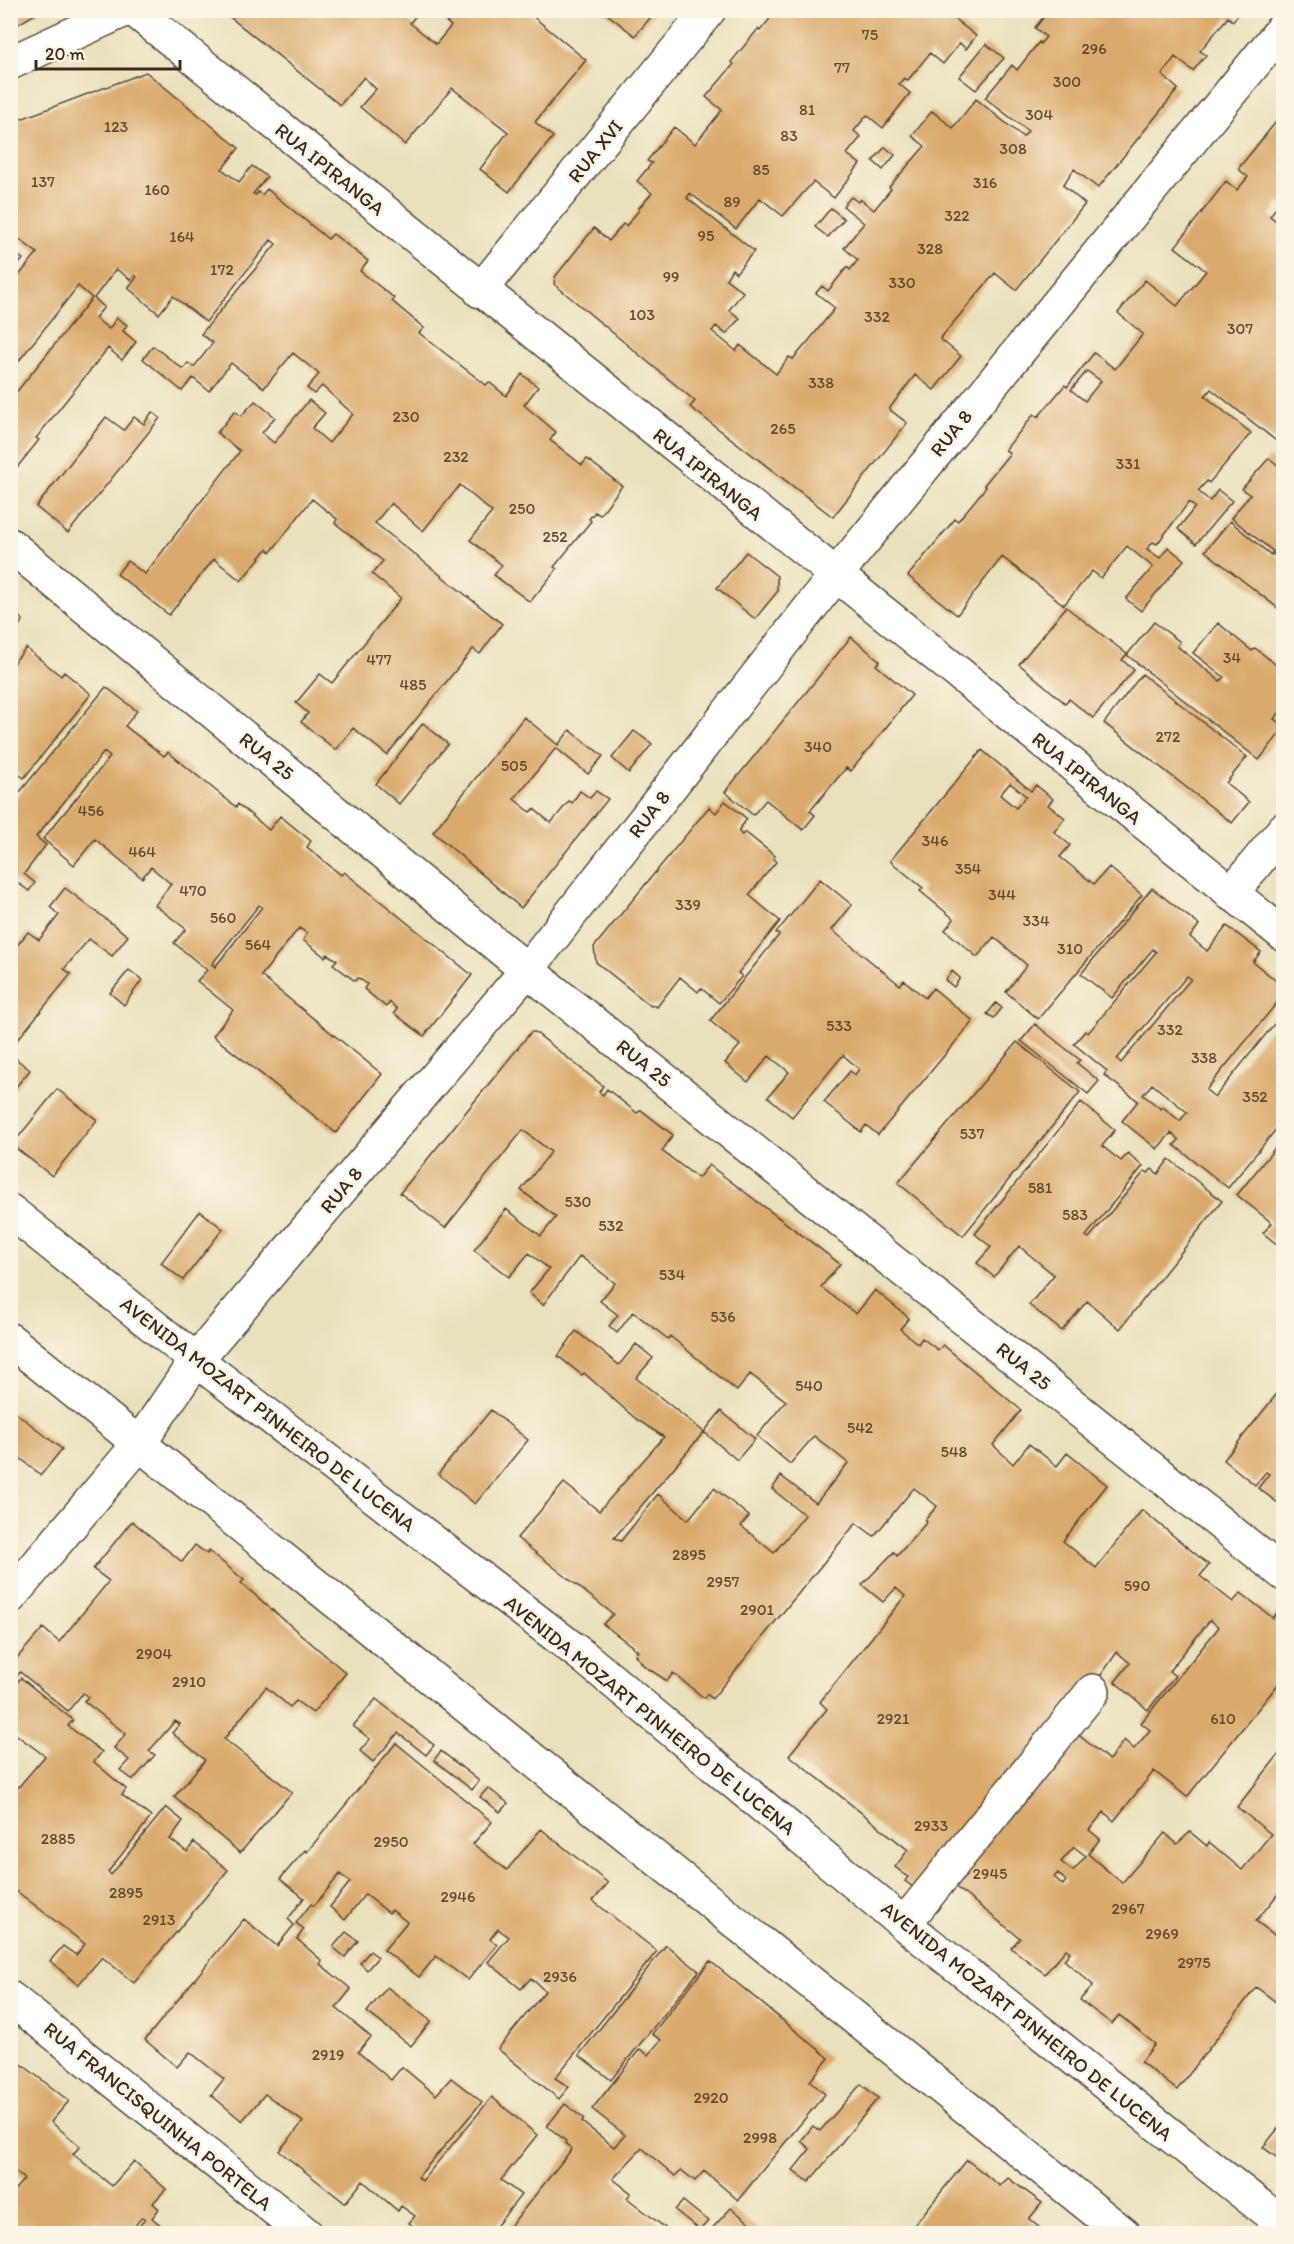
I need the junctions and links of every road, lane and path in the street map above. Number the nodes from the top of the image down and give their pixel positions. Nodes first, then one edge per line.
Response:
1 (125, 10) edge
2 (134, 10) edge
3 (709, 10) edge
4 (1284, 27) edge
5 (10, 63) edge
6 (480, 291) junction
7 (10, 545) edge
8 (835, 576) junction
9 (1284, 830) edge
10 (1231, 894) junction
11 (1284, 936) edge
12 (527, 970) junction
13 (10, 1211) edge
14 (10, 1340) edge
15 (196, 1360) junction
16 (139, 1444) junction
17 (1284, 1574) edge
18 (10, 1597) edge
19 (1093, 1691) dead end
20 (904, 1924) junction
21 (10, 1998) edge
22 (1284, 2225) edge
23 (296, 2230) edge
24 (1124, 2234) edge

1 - 5 street
2 - 6 street, RUA IPIRANGA
3 - 6 street, RUA XVI
4 - 8 street, RUA 8
6 - 8 street, RUA IPIRANGA
7 - 12 street, RUA 25
8 - 10 street, RUA IPIRANGA
8 - 12 street, RUA 8
9 - 10 street
10 - 11 street, RUA IPIRANGA
12 - 15 street, RUA 8
12 - 17 street, RUA 25
13 - 15 street, AVENIDA MOZART PINHEIRO DE LUCENA
14 - 16 street
15 - 16 street, RUA 8
15 - 20 street, AVENIDA MOZART PINHEIRO DE LUCENA
16 - 18 street, RUA 8
16 - 24 street
19 - 20 street
20 - 22 street, AVENIDA MOZART PINHEIRO DE LUCENA
21 - 23 street, RUA FRANCISQUINHA PORTELA

